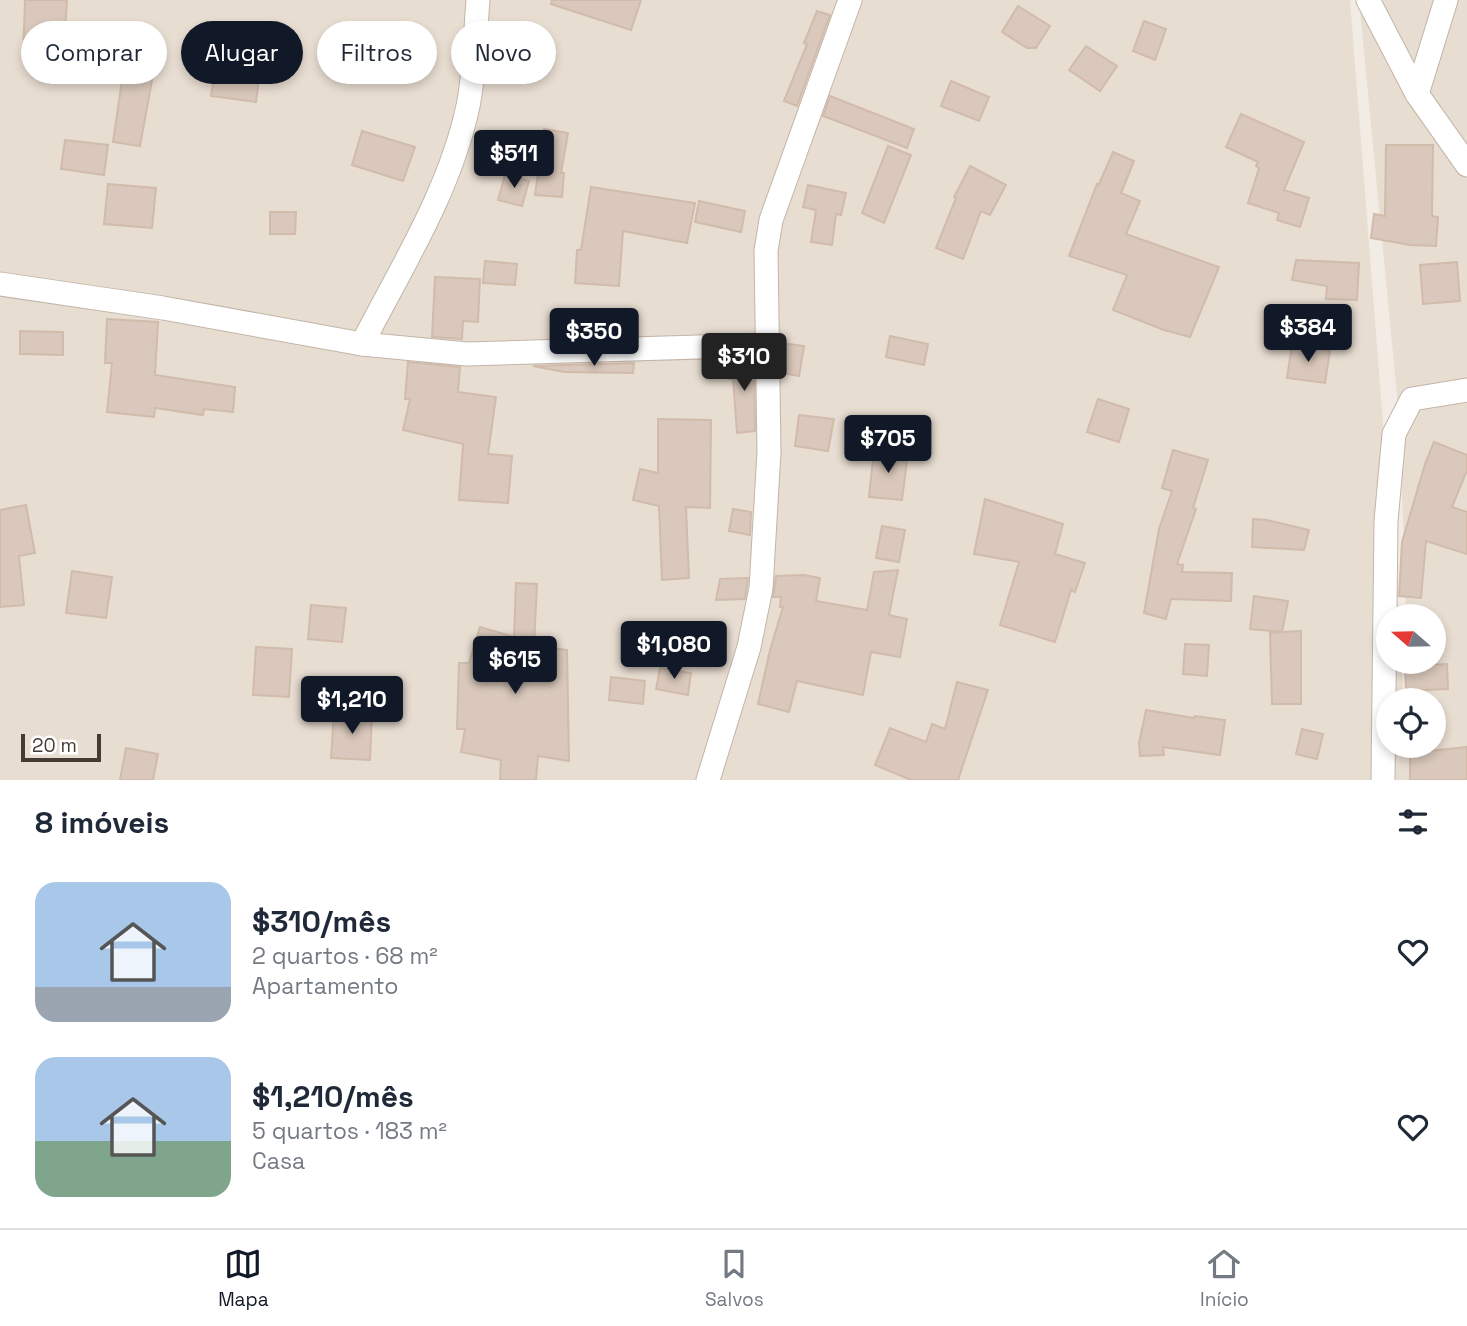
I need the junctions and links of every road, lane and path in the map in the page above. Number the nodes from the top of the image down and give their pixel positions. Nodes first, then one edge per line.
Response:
1 (478, 0) edge
2 (850, 0) edge
3 (1368, 0) edge
4 (1446, 0) edge
5 (1417, 94) junction
6 (1467, 165) edge
7 (0, 284) edge
8 (362, 344) junction
9 (768, 345) junction
10 (1467, 390) edge
11 (708, 780) edge
12 (1383, 780) edge

1 - 8 street
2 - 9 street
3 - 5 street
4 - 5 street
5 - 6 street
7 - 8 street
8 - 9 street
9 - 11 street
10 - 12 street

